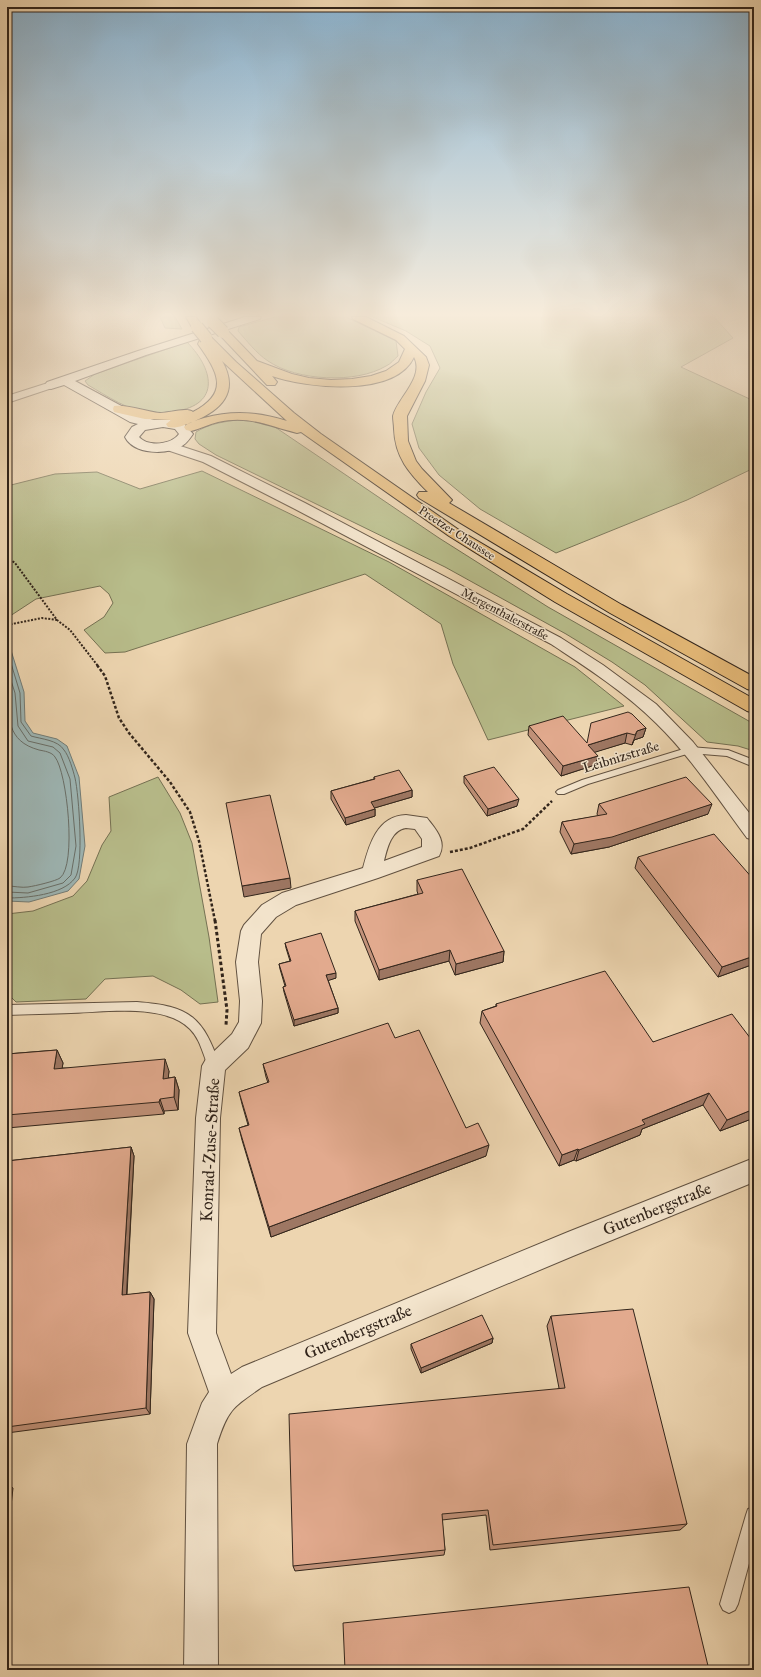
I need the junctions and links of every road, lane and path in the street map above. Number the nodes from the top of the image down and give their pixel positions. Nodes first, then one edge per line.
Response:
1 (21, 395) edge
2 (72, 395) edge
3 (93, 395) edge
4 (220, 395) edge
5 (264, 395) edge
6 (411, 395) edge
7 (7, 400) edge
8 (208, 407) junction
9 (119, 409) junction
10 (153, 424) junction
11 (137, 430) junction
12 (180, 431) junction
13 (338, 436) dead end
14 (316, 437) junction
15 (168, 446) junction
16 (207, 459) junction
17 (382, 467) dead end
18 (414, 488) dead end
19 (468, 522) junction
20 (7, 557) edge
21 (57, 620) junction
22 (8, 625) edge
23 (754, 685) edge
24 (754, 707) edge
25 (690, 750) junction
26 (754, 764) edge
27 (561, 792) joint
28 (754, 833) edge
29 (432, 851) junction
30 (371, 873) junction
31 (7, 1010) edge
32 (226, 1025) dead end
33 (214, 1066) junction
34 (754, 1170) edge
35 (225, 1395) junction
36 (754, 1515) edge
37 (729, 1604) dead end
38 (201, 1670) edge

1 - 7 street
2 - 11 main road
3 - 9 main road
4 - 8 highway
5 - 14 highway, Preetzer Chaussee
6 - 19 highway
8 - 9 highway
8 - 12 highway
9 - 10 main road
10 - 11 main road
10 - 12 main road
11 - 15 main road
12 - 14 highway
12 - 15 main road
12 - 16 street, Mergenthalerstraße
13 - 17 highway
14 - 24 highway, Preetzer Chaussee
15 - 16 street, Mergenthalerstraße
16 - 25 street, Mergenthalerstraße
18 - 19 highway, Preetzer Chaussee
19 - 23 highway, Preetzer Chaussee
20 - 21 path
21 - 22 path
21 - 32 path
25 - 26 lane
25 - 27 lane, Leibnizstraße
25 - 28 street, Mergenthalerstraße
27 - 29 path
29 - 30 street, Konrad-Zuse-Straße
29 - 30 street
30 - 33 street, Konrad-Zuse-Straße
31 - 33 lane
33 - 35 street, Konrad-Zuse-Straße
34 - 35 street, Gutenbergstraße
35 - 38 street, Gutenbergstraße
36 - 37 lane

